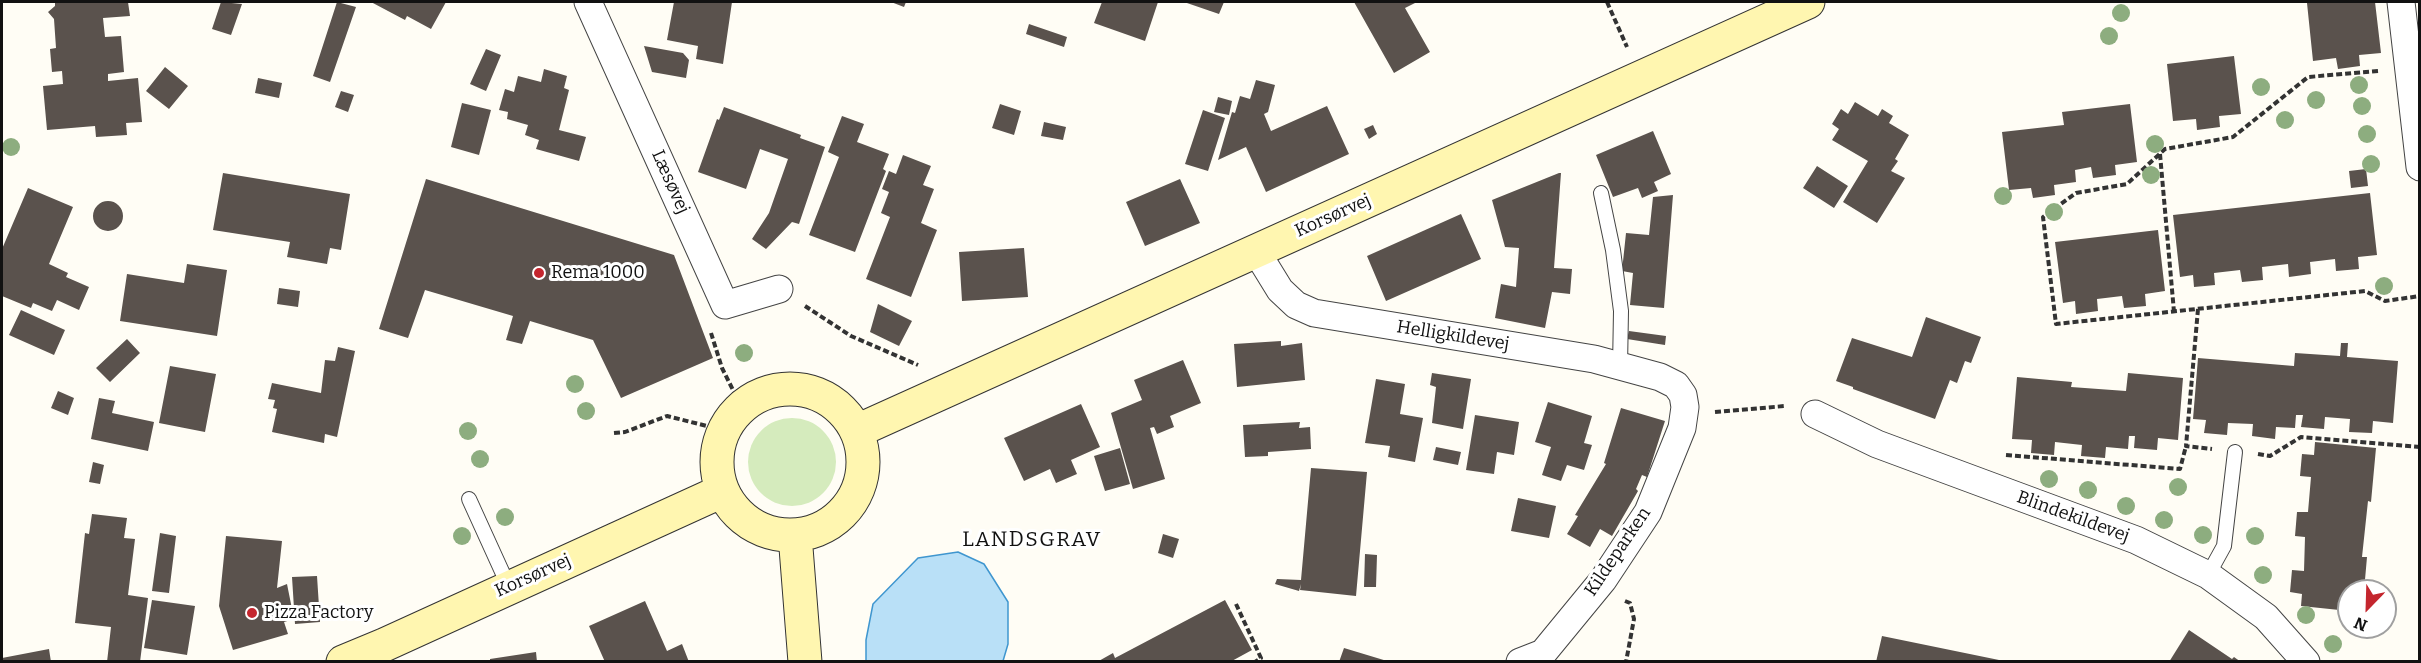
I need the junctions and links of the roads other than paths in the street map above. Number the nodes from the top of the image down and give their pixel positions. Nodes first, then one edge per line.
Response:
1 (1808, 2) edge
2 (2401, 2) edge
3 (594, 3) edge
4 (2420, 167) edge
5 (1601, 194) dead end
6 (1256, 251) junction
7 (780, 289) road end
8 (1620, 367) junction
9 (1680, 396) joint
10 (1815, 414) road end
11 (857, 431) junction
12 (2235, 452) road end
13 (722, 491) junction
14 (469, 499) dead end
15 (795, 535) junction
16 (2208, 575) junction
17 (509, 587) junction
18 (343, 662) edge
19 (805, 662) edge
20 (1520, 662) edge
21 (2306, 662) edge

1 - 6 street, Korsørvej
2 - 4 street
3 - 7 street, Læsøvej
5 - 8 lane
6 - 8 street, Helligkildevej
6 - 11 street, Korsørvej
8 - 9 street, Helligkildevej
9 - 20 street, Kildeparken
10 - 16 street, Blindekildevej
11 - 13 street
11 - 15 street
12 - 16 lane
13 - 15 street
13 - 17 street, Korsørvej
14 - 17 lane
15 - 19 street
16 - 21 street, Blindekildevej
17 - 18 street, Korsørvej

